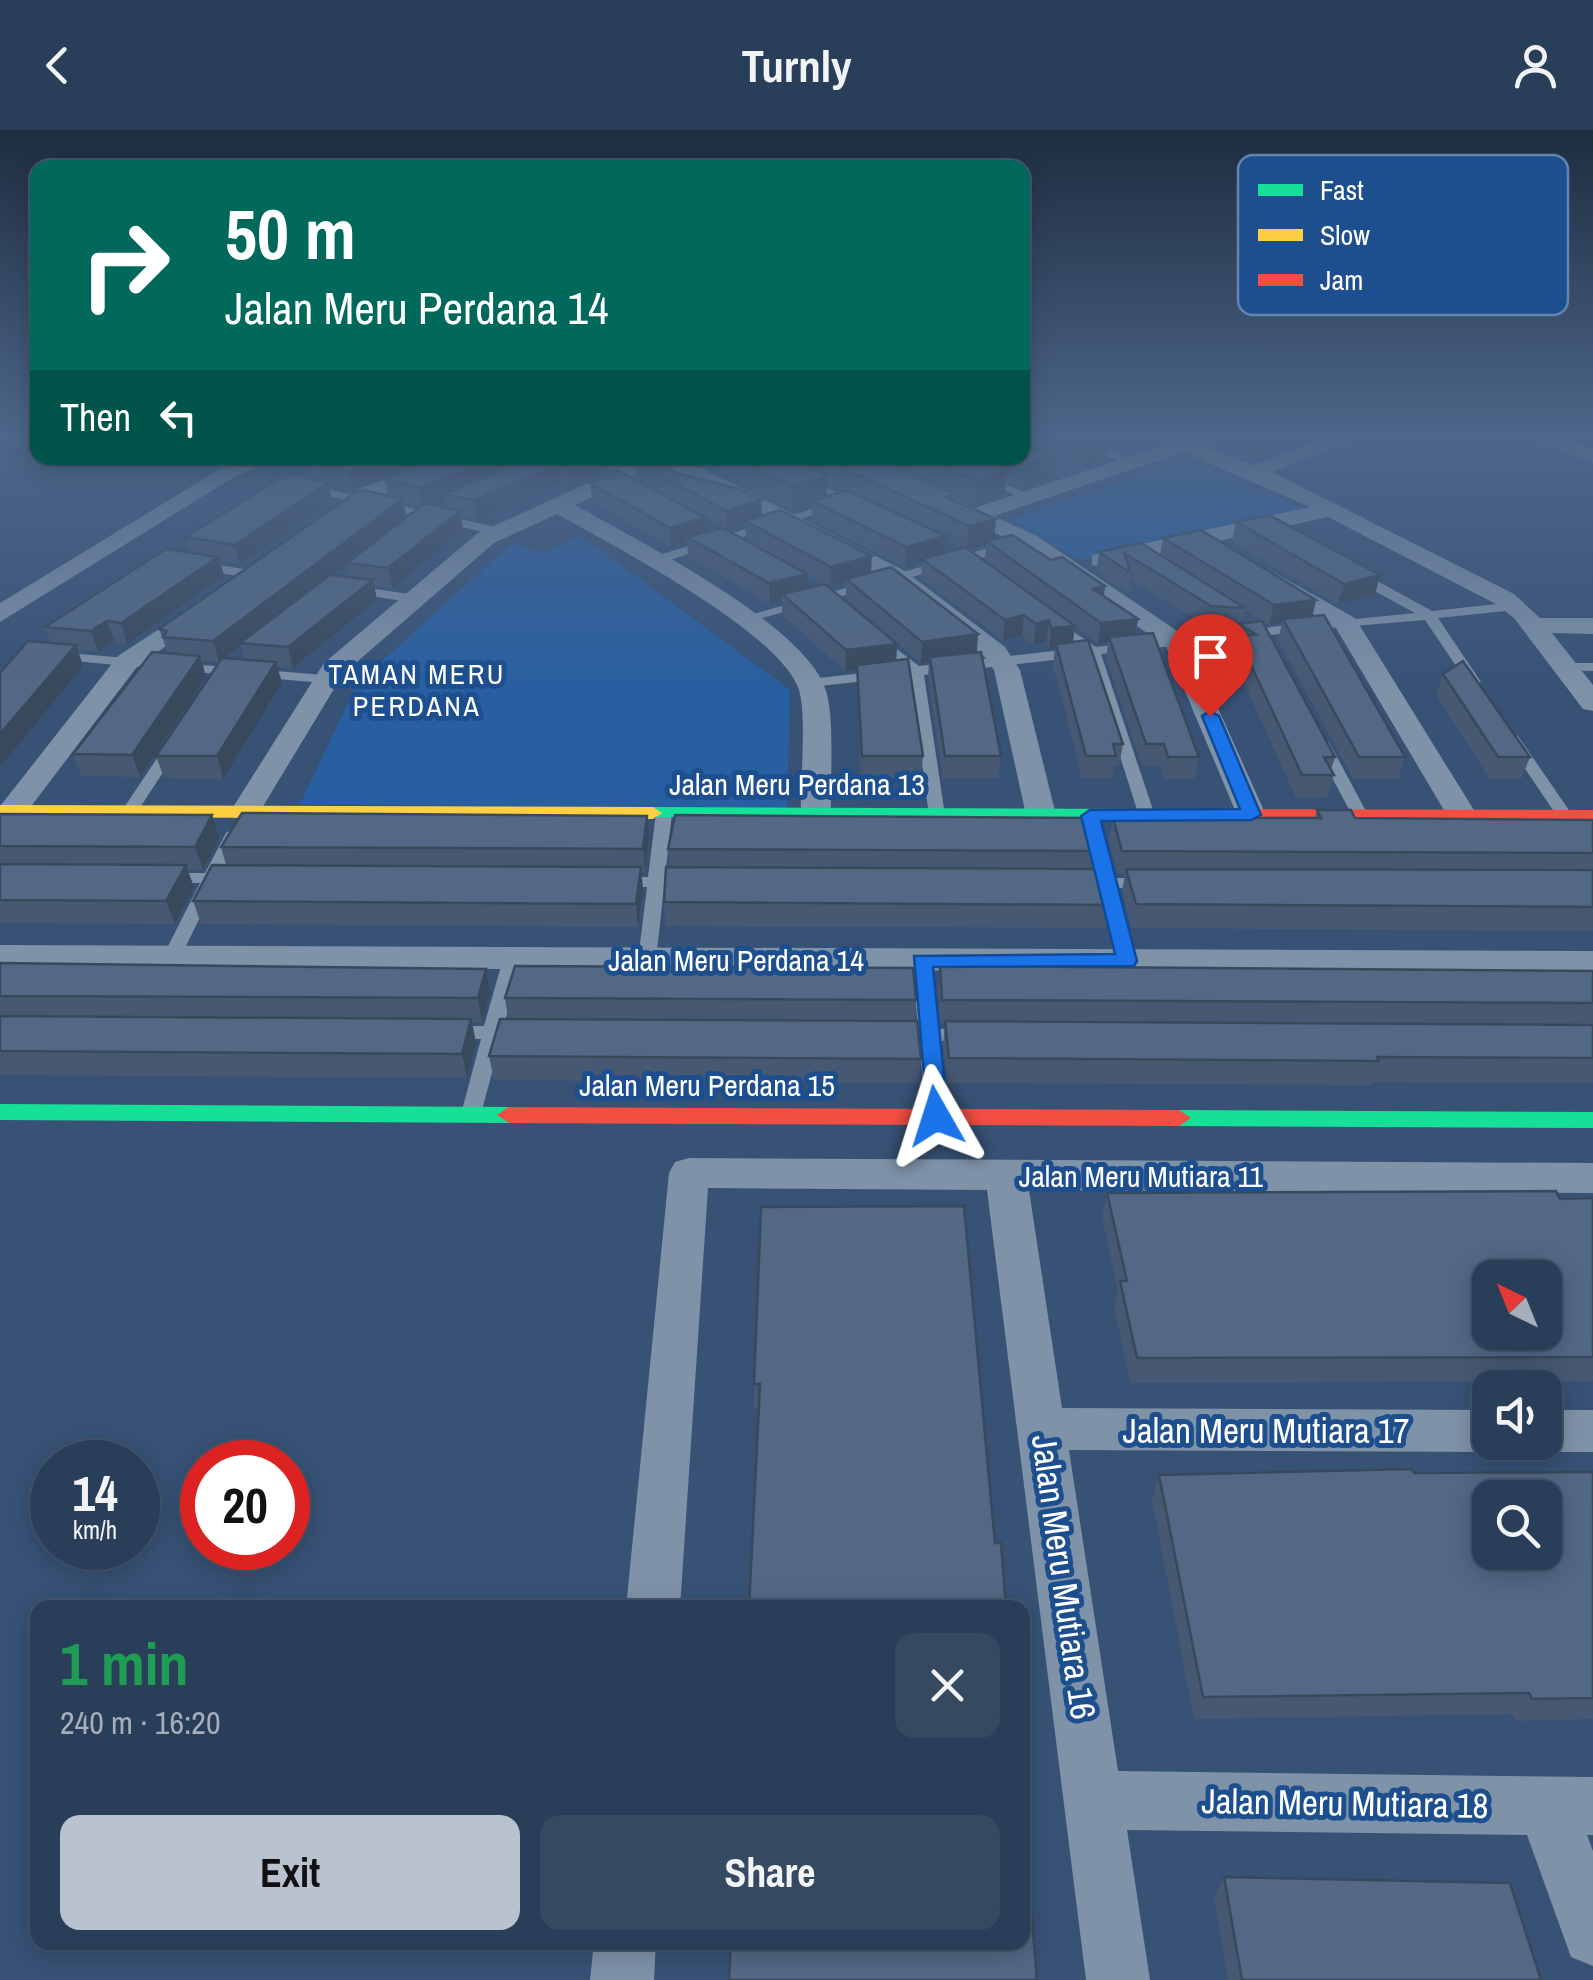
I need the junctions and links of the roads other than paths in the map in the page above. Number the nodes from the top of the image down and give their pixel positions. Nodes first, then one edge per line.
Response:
1 (152, 519) edge
2 (328, 519) edge
3 (418, 519) edge
4 (447, 519) edge
5 (520, 519) edge
6 (581, 519) edge
7 (787, 519) edge
8 (788, 519) edge
9 (983, 519) edge
10 (1299, 519) edge
11 (1351, 519) edge
12 (410, 526) edge
13 (710, 530) edge
14 (496, 531) junction
15 (307, 534) edge
16 (726, 538) junction
17 (1202, 538) junction
18 (1029, 541) junction
19 (743, 548) edge
20 (949, 550) edge
21 (966, 558) junction
22 (653, 562) junction
23 (184, 564) edge
24 (1068, 567) junction
25 (257, 569) joint
26 (982, 569) edge
27 (1345, 569) edge
28 (348, 575) edge
29 (898, 576) junction
30 (812, 586) edge
31 (829, 596) junction
32 (416, 599) junction
33 (844, 608) edge
34 (0, 614) edge
35 (1428, 614) junction
36 (1046, 616) edge
37 (1524, 616) junction
38 (746, 618) junction
39 (858, 621) edge
40 (1248, 622) edge
41 (1346, 624) junction
42 (1593, 626) edge
43 (1263, 632) junction
44 (1178, 642) junction
45 (1272, 648) edge
46 (1093, 651) junction
47 (48, 655) edge
48 (238, 659) edge
49 (1004, 662) junction
50 (137, 663) junction
51 (165, 666) edge
52 (1565, 667) junction
53 (1593, 668) edge
54 (222, 671) junction
55 (916, 671) junction
56 (324, 680) junction
57 (811, 683) junction
58 (212, 687) edge
59 (1480, 692) edge
60 (1593, 703) edge
61 (1502, 723) edge
62 (1316, 732) edge
63 (181, 734) edge
64 (6, 810) edge
65 (129, 812) junction
66 (245, 812) junction
67 (664, 813) junction
68 (816, 814) junction
69 (937, 815) junction
70 (1041, 815) junction
71 (1251, 815) junction
72 (1360, 815) junction
73 (1090, 816) junction
74 (1147, 816) junction
75 (1462, 816) junction
76 (1565, 816) junction
77 (1593, 816) edge
78 (153, 878) edge
79 (210, 878) junction
80 (249, 878) edge
81 (599, 882) edge
82 (658, 882) junction
83 (716, 882) edge
84 (1070, 883) edge
85 (1109, 883) junction
86 (1167, 883) edge
87 (0, 956) edge
88 (172, 956) junction
89 (512, 959) junction
90 (647, 960) junction
91 (921, 960) junction
92 (1127, 961) junction
93 (1593, 962) edge
94 (433, 1032) edge
95 (492, 1033) junction
96 (552, 1033) edge
97 (869, 1034) edge
98 (928, 1035) junction
99 (987, 1035) edge
100 (0, 1112) edge
101 (471, 1114) junction
102 (936, 1116) junction
103 (1593, 1120) edge
104 (1006, 1176) junction
105 (1593, 1178) edge
106 (1042, 1430) junction
107 (1472, 1431) edge
108 (1562, 1431) edge
109 (1593, 1431) edge
110 (654, 1600) edge
111 (1096, 1800) junction
112 (1570, 1806) edge
113 (1593, 1935) edge
114 (624, 1950) edge
115 (622, 1980) edge
116 (1118, 1980) edge

1 - 34 street
2 - 15 street
3 - 12 lane
4 - 14 lane
5 - 14 street
6 - 22 street
7 - 16 lane
8 - 29 street
9 - 18 street
10 - 17 street
11 - 37 street
13 - 16 lane
14 - 32 street
16 - 19 lane
16 - 22 lane
17 - 24 street
17 - 41 street
18 - 21 lane
18 - 24 street
20 - 21 lane
21 - 26 lane
21 - 29 lane
22 - 38 street
23 - 25 lane
24 - 44 street
25 - 50 street
27 - 35 lane
28 - 32 lane
29 - 31 lane
29 - 49 street
30 - 31 lane
31 - 33 lane
31 - 38 lane
32 - 56 street
35 - 37 lane
35 - 41 lane
35 - 59 lane
36 - 46 lane
37 - 42 street
37 - 52 street
38 - 57 street
39 - 55 lane
40 - 43 lane
41 - 43 lane
41 - 75 street
43 - 44 lane
43 - 45 lane
44 - 46 lane
44 - 71 street
46 - 49 lane
46 - 74 lane
47 - 50 lane
48 - 54 lane
49 - 55 lane
49 - 70 street
50 - 64 street
51 - 54 lane
52 - 53 lane
52 - 60 street
54 - 56 lane
54 - 58 lane
55 - 57 lane
55 - 69 lane
56 - 66 street
57 - 68 street
61 - 76 lane
62 - 72 lane
63 - 65 lane
64 - 65 street, Jalan Meru Perdana 13
65 - 66 street, Jalan Meru Perdana 13
66 - 67 street, Jalan Meru Perdana 13
66 - 79 lane
67 - 68 street, Jalan Meru Perdana 13
67 - 82 lane
68 - 69 street, Jalan Meru Perdana 13
69 - 70 street, Jalan Meru Perdana 13
70 - 73 street, Jalan Meru Perdana 13
71 - 72 street, Jalan Meru Perdana 13
71 - 74 street, Jalan Meru Perdana 13
72 - 75 street, Jalan Meru Perdana 13
73 - 74 street, Jalan Meru Perdana 13
73 - 85 lane
75 - 76 street, Jalan Meru Perdana 13
76 - 77 street, Jalan Meru Perdana 13
78 - 79 lane
79 - 80 lane
79 - 88 lane
81 - 82 lane
82 - 83 lane
82 - 90 lane
84 - 85 lane
85 - 86 lane
85 - 92 lane
87 - 88 street, Jalan Meru Perdana 14
88 - 89 street, Jalan Meru Perdana 14
89 - 90 street, Jalan Meru Perdana 14
89 - 95 lane
90 - 91 street, Jalan Meru Perdana 14
91 - 92 street, Jalan Meru Perdana 14
91 - 98 lane
92 - 93 street, Jalan Meru Perdana 14
94 - 95 lane
95 - 96 lane
95 - 101 lane
97 - 98 lane
98 - 99 lane
98 - 102 lane
100 - 101 street, Jalan Meru Perdana 15
101 - 102 street, Jalan Meru Perdana 15
102 - 103 street, Jalan Meru Perdana 15
104 - 105 street, Jalan Meru Mutiara 11
104 - 106 street, Jalan Meru Mutiara 16
104 - 110 street, Jalan Meru Mutiara 11
106 - 107 street, Jalan Meru Mutiara 17
106 - 111 street, Jalan Meru Mutiara 16
108 - 109 street
111 - 112 street, Jalan Meru Mutiara 18
111 - 116 street, Jalan Meru Mutiara 16
112 - 113 street
114 - 115 street

